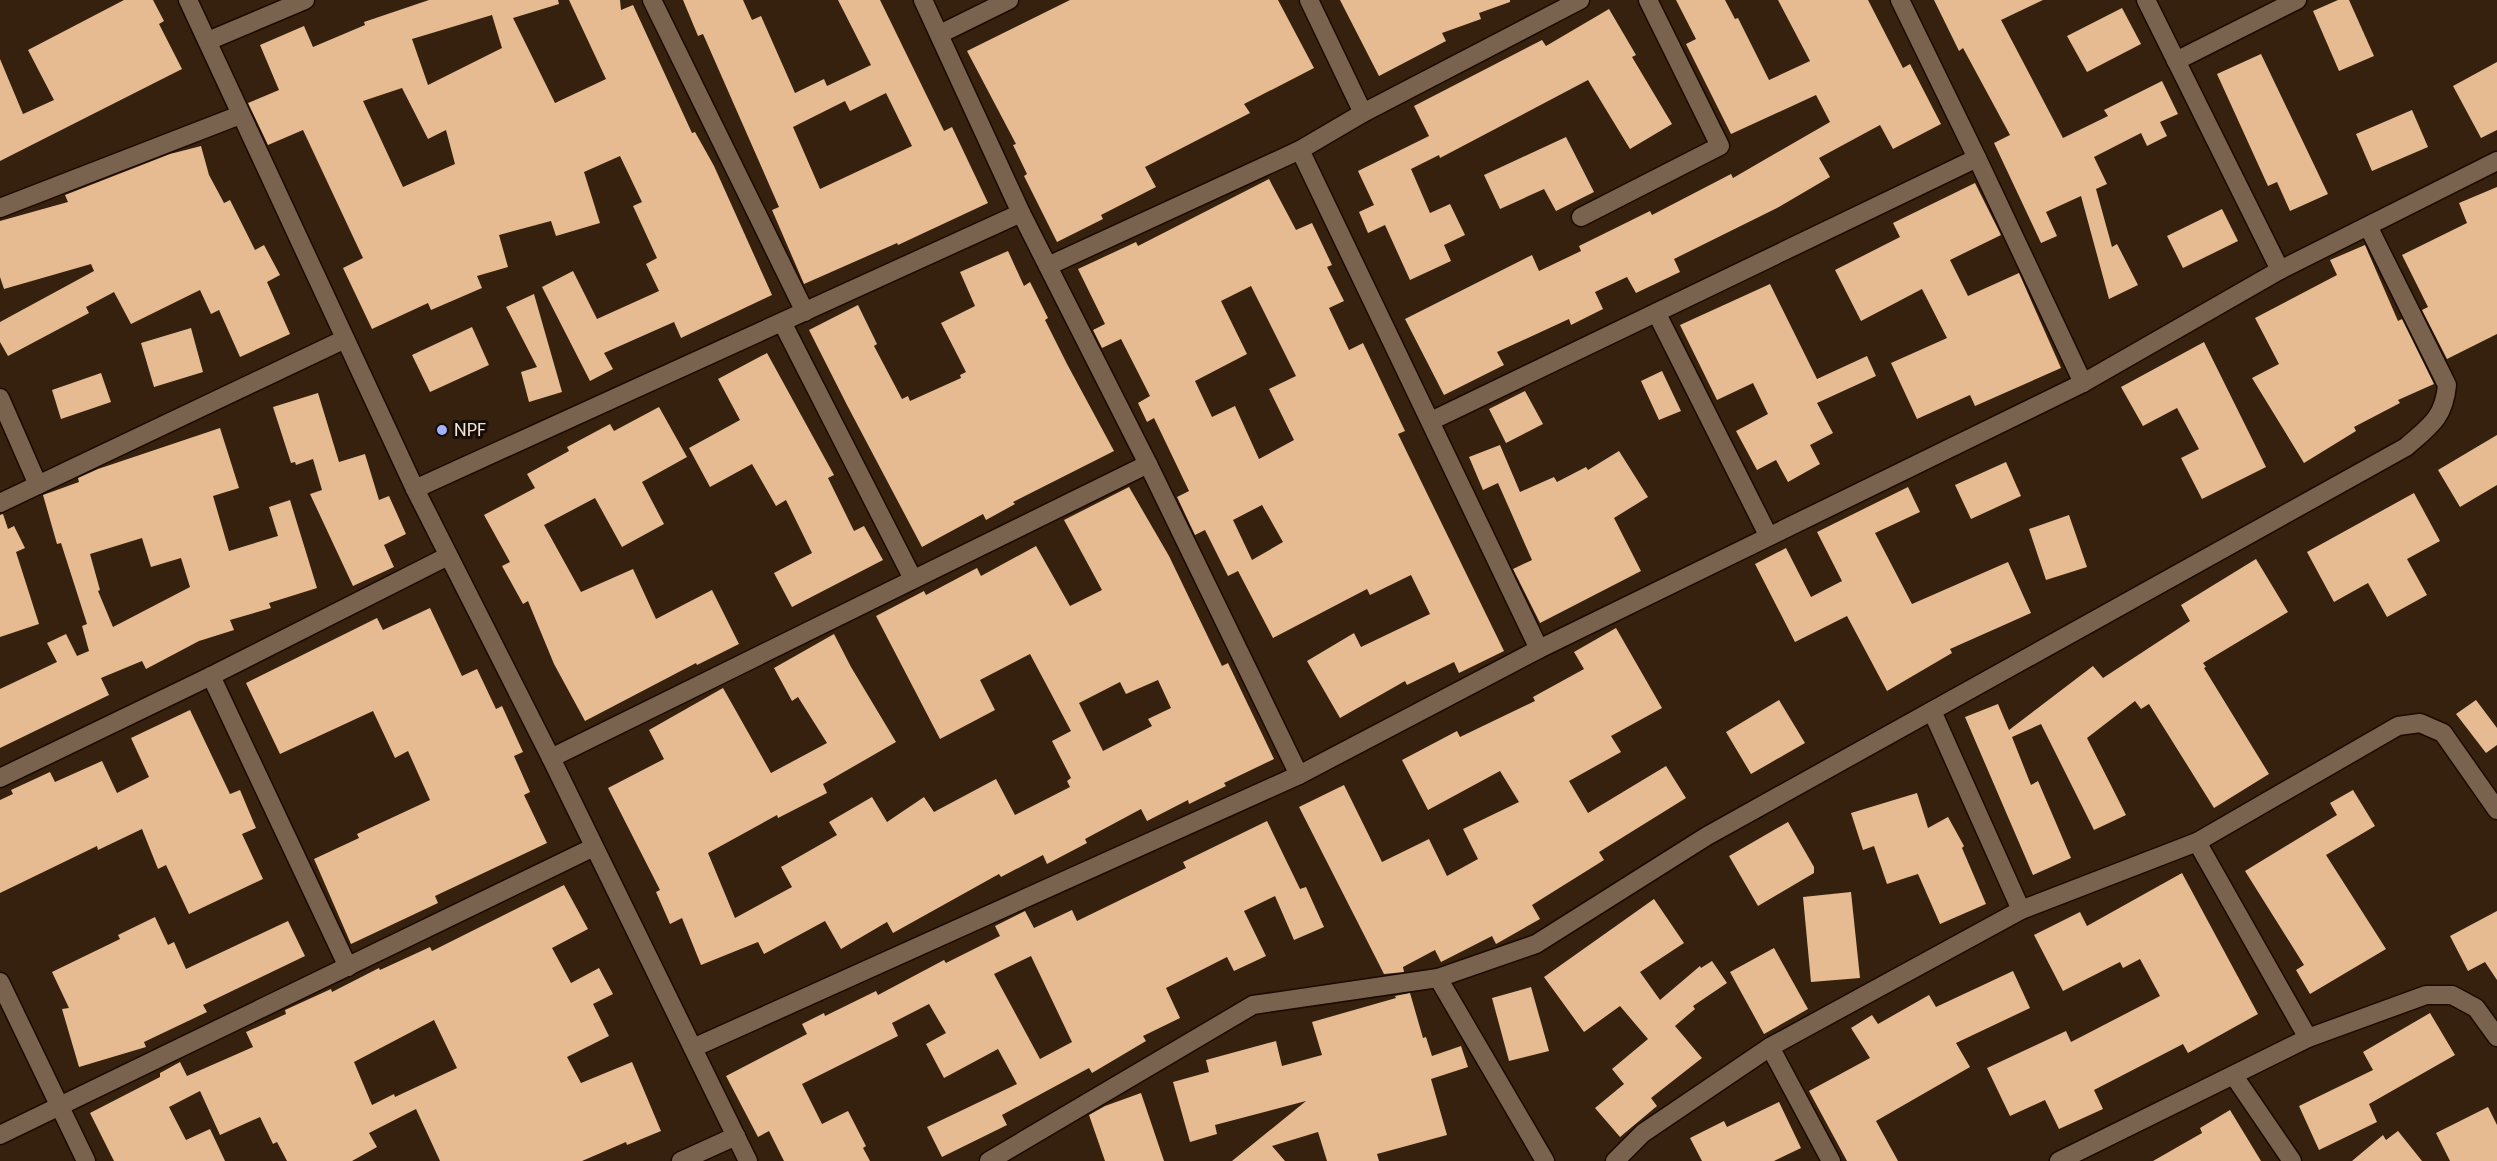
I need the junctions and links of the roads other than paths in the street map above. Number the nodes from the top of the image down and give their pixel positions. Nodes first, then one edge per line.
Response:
1 (188, 0) edge
2 (305, 0) edge
3 (652, 0) edge
4 (923, 0) edge
5 (1009, 0) edge
6 (1309, 0) edge
7 (1581, 0) edge
8 (1648, 0) edge
9 (1900, 0) edge
10 (2145, 0) edge
11 (2297, 0) edge
12 (940, 34) junction
13 (208, 41) junction
14 (2176, 61) junction
15 (1364, 113) junction
16 (240, 115) junction
17 (1300, 150) junction
18 (1977, 158) junction
19 (2497, 161) edge
20 (0, 208) edge
21 (1021, 213) junction
22 (1581, 217) dead end
23 (2368, 226) junction
24 (1048, 266) junction
25 (2280, 270) junction
26 (805, 312) junction
27 (1657, 314) junction
28 (782, 322) junction
29 (345, 339) junction
30 (2083, 383) junction
31 (0, 398) edge
32 (1431, 422) junction
33 (1148, 464) junction
34 (38, 485) junction
35 (415, 489) junction
36 (0, 503) edge
37 (1768, 536) junction
38 (448, 556) junction
39 (913, 579) junction
40 (1539, 649) junction
41 (211, 676) junction
42 (1932, 711) junction
43 (552, 758) junction
44 (1299, 775) junction
45 (0, 778) edge
46 (2497, 810) edge
47 (2197, 842) junction
48 (594, 847) junction
49 (2021, 910) junction
50 (348, 967) junction
51 (1438, 978) junction
52 (0, 982) edge
53 (2497, 1036) edge
54 (2308, 1038) junction
55 (1770, 1047) junction
56 (693, 1048) junction
57 (2234, 1076) junction
58 (60, 1106) junction
59 (0, 1135) edge
60 (735, 1136) junction
61 (86, 1161) edge
62 (681, 1161) edge
63 (748, 1161) edge
64 (989, 1161) edge
65 (1545, 1161) edge
66 (1615, 1161) edge
67 (1831, 1161) edge
68 (2059, 1161) edge
69 (2292, 1161) edge

1 - 13 street
2 - 13 street
3 - 26 street
4 - 12 street
5 - 12 street
6 - 15 street
7 - 15 street
8 - 22 street
9 - 18 street
10 - 14 street
11 - 14 street
12 - 21 street
13 - 16 street
14 - 25 street
15 - 17 street
16 - 20 street
16 - 29 street
17 - 24 street
17 - 32 street
18 - 27 street
18 - 30 street
19 - 23 street
21 - 24 street
21 - 26 street
23 - 25 street
23 - 42 street
24 - 33 street
25 - 30 street
26 - 28 street
27 - 32 street
27 - 37 street
28 - 35 street
28 - 39 street
29 - 34 street
29 - 35 street
30 - 37 street
31 - 34 street
32 - 40 street
33 - 39 street
33 - 44 street
34 - 36 street
35 - 38 street
37 - 40 street
38 - 41 street
38 - 43 street
39 - 43 street
40 - 44 street
41 - 45 street
41 - 50 street
42 - 49 street
42 - 51 street
43 - 48 street
44 - 56 street
46 - 47 street
47 - 49 street
47 - 54 street
48 - 50 street
48 - 56 street
49 - 55 street
50 - 58 street
51 - 64 street
51 - 65 street
52 - 58 street
53 - 54 street
54 - 57 street
55 - 66 street
55 - 67 street
56 - 60 street
57 - 68 street
57 - 69 street
58 - 59 street
58 - 61 street
60 - 62 street
60 - 63 street

